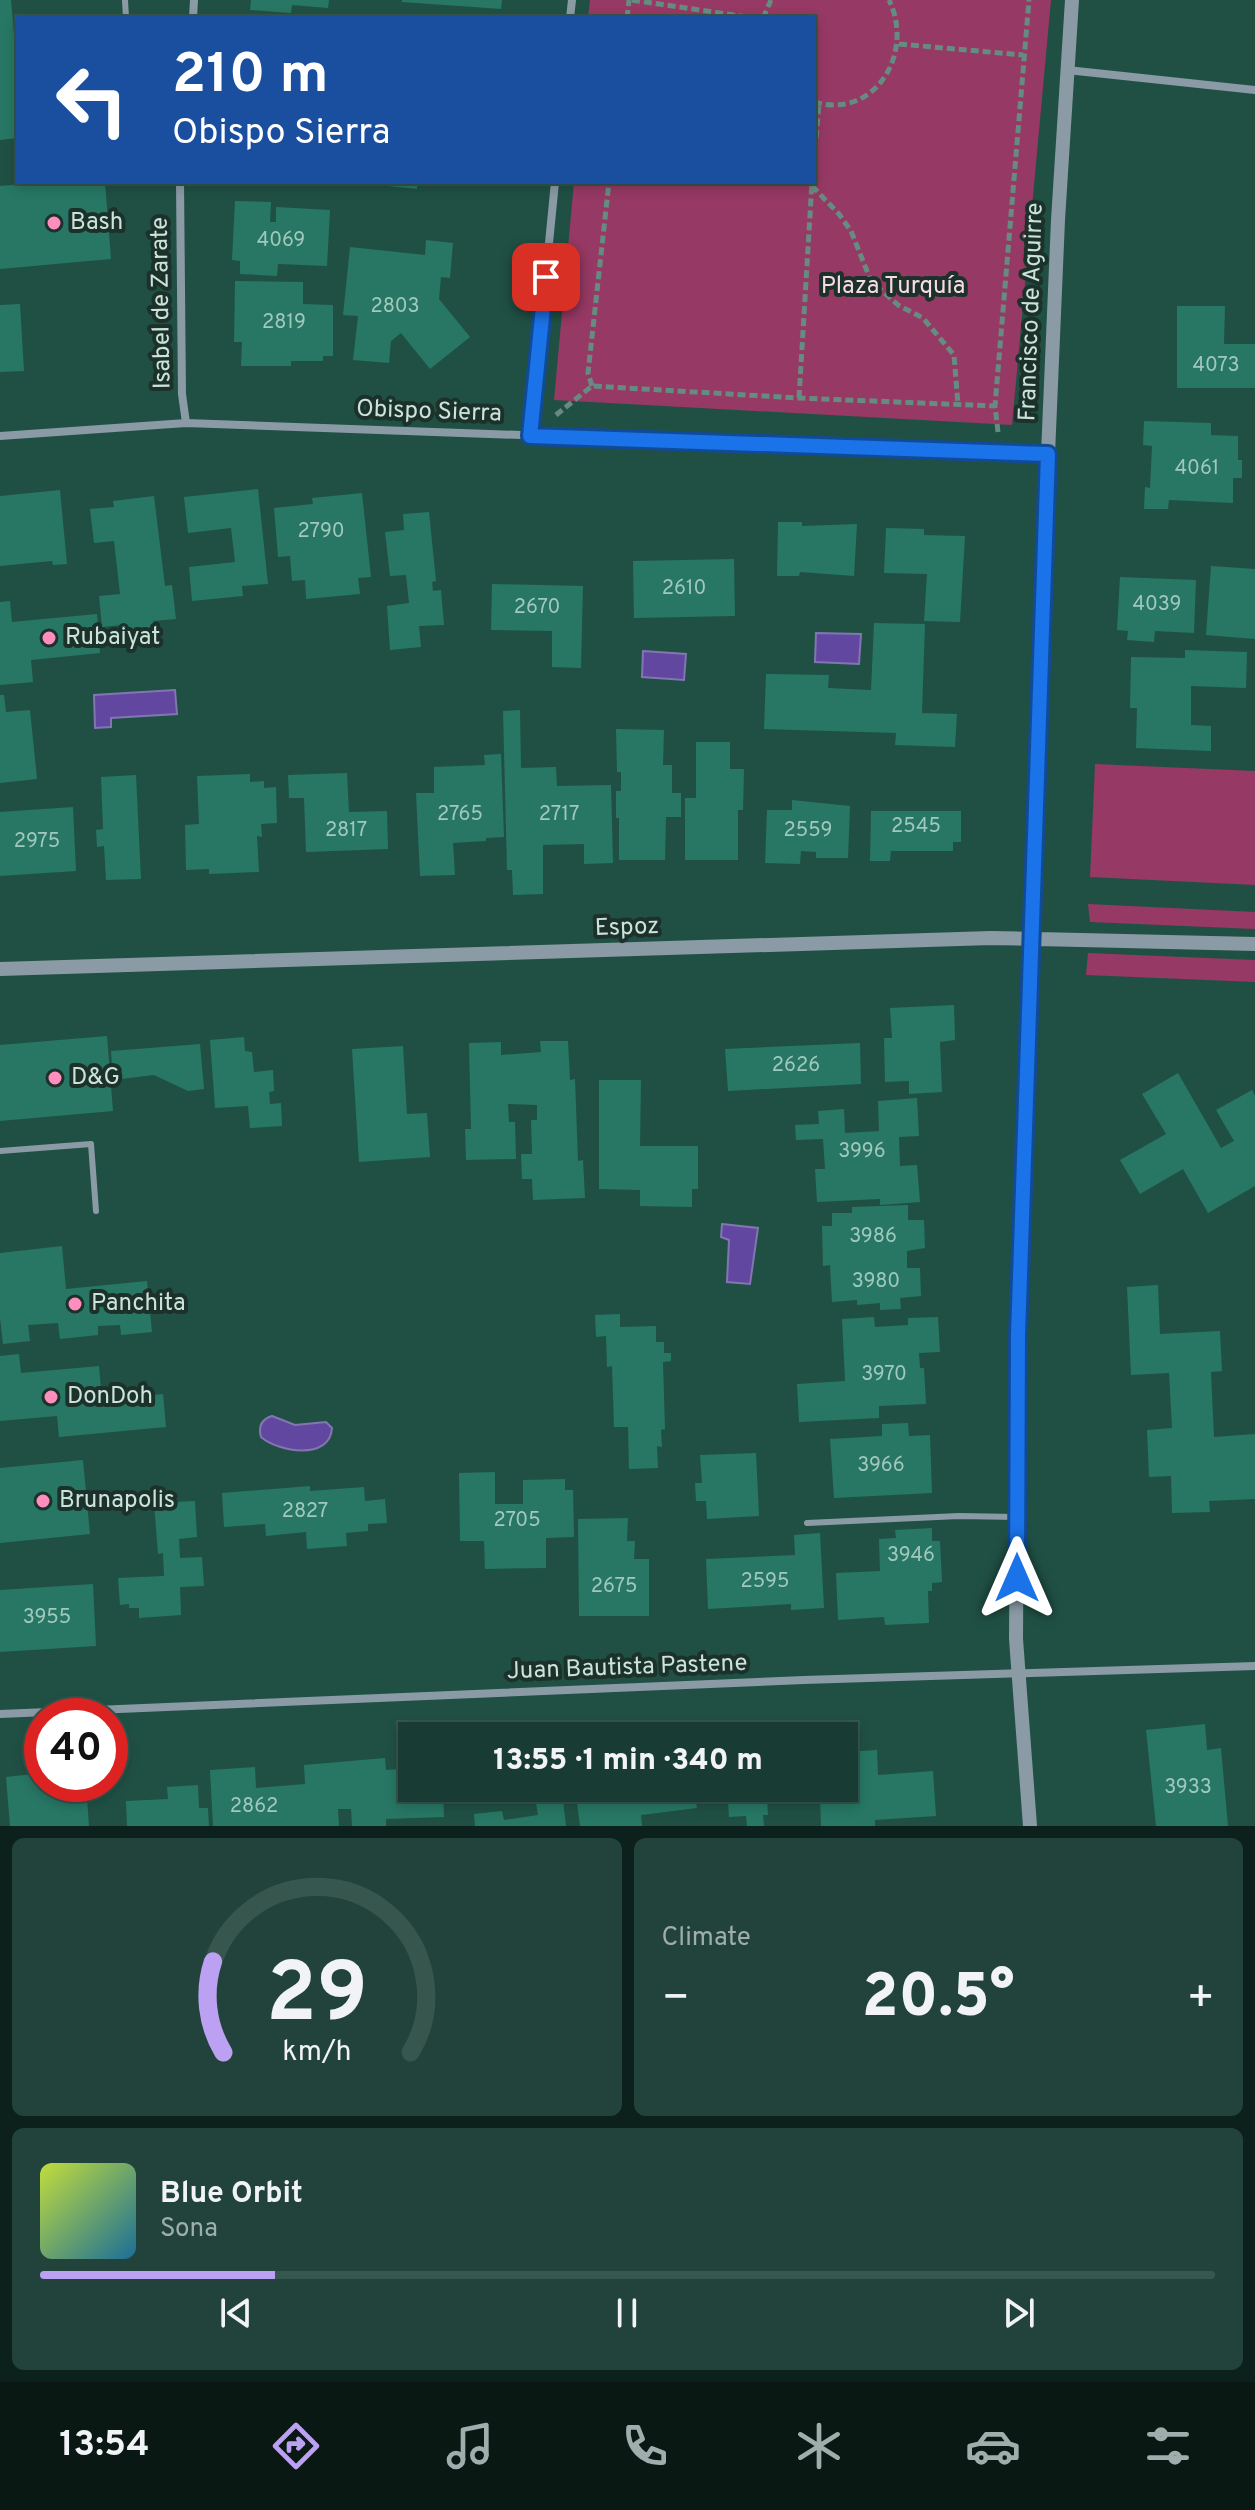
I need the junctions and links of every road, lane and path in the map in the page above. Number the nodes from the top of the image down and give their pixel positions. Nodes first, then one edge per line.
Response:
1 (630, 0) edge
2 (701, 0) edge
3 (889, 0) edge
4 (1029, 0) edge
5 (1072, 0) edge
6 (699, 10) junction
7 (740, 16) edge
8 (899, 44) junction
9 (1023, 55) junction
10 (1067, 70) junction
11 (1255, 90) edge
12 (817, 103) edge
13 (180, 184) edge
14 (555, 184) edge
15 (609, 184) edge
16 (812, 184) edge
17 (592, 386) junction
18 (799, 398) junction
19 (958, 405) junction
20 (186, 423) junction
21 (0, 436) edge
22 (530, 436) junction
23 (1048, 454) junction
24 (1033, 938) junction
25 (1255, 944) edge
26 (0, 969) edge
27 (0, 1151) edge
28 (96, 1211) dead end
29 (1017, 1517) junction
30 (807, 1523) dead end
31 (1255, 1666) edge
32 (1018, 1675) junction
33 (0, 1714) edge
34 (1030, 1826) edge

1 - 6 path
2 - 6 path
3 - 8 path
4 - 9 path
5 - 10 street, Francisco de Aguirre
6 - 7 path
8 - 9 path
8 - 12 path
9 - 19 path
10 - 11 street
10 - 23 street, Francisco de Aguirre
13 - 20 street, Isabel de Zarate
14 - 22 street
15 - 17 path
16 - 18 path
16 - 19 path
17 - 18 path
17 - 22 path
18 - 19 path
20 - 21 street, Obispo Sierra
20 - 22 street, Obispo Sierra
22 - 23 street, Obispo Sierra
23 - 24 street, Francisco de Aguirre
24 - 25 street, Espoz
24 - 26 street, Espoz
24 - 29 street, Francisco de Aguirre
27 - 28 lane
29 - 30 lane
29 - 32 street, Francisco de Aguirre
31 - 32 street, Juan Bautista Pastene
32 - 33 street, Juan Bautista Pastene
32 - 34 street, Francisco de Aguirre

